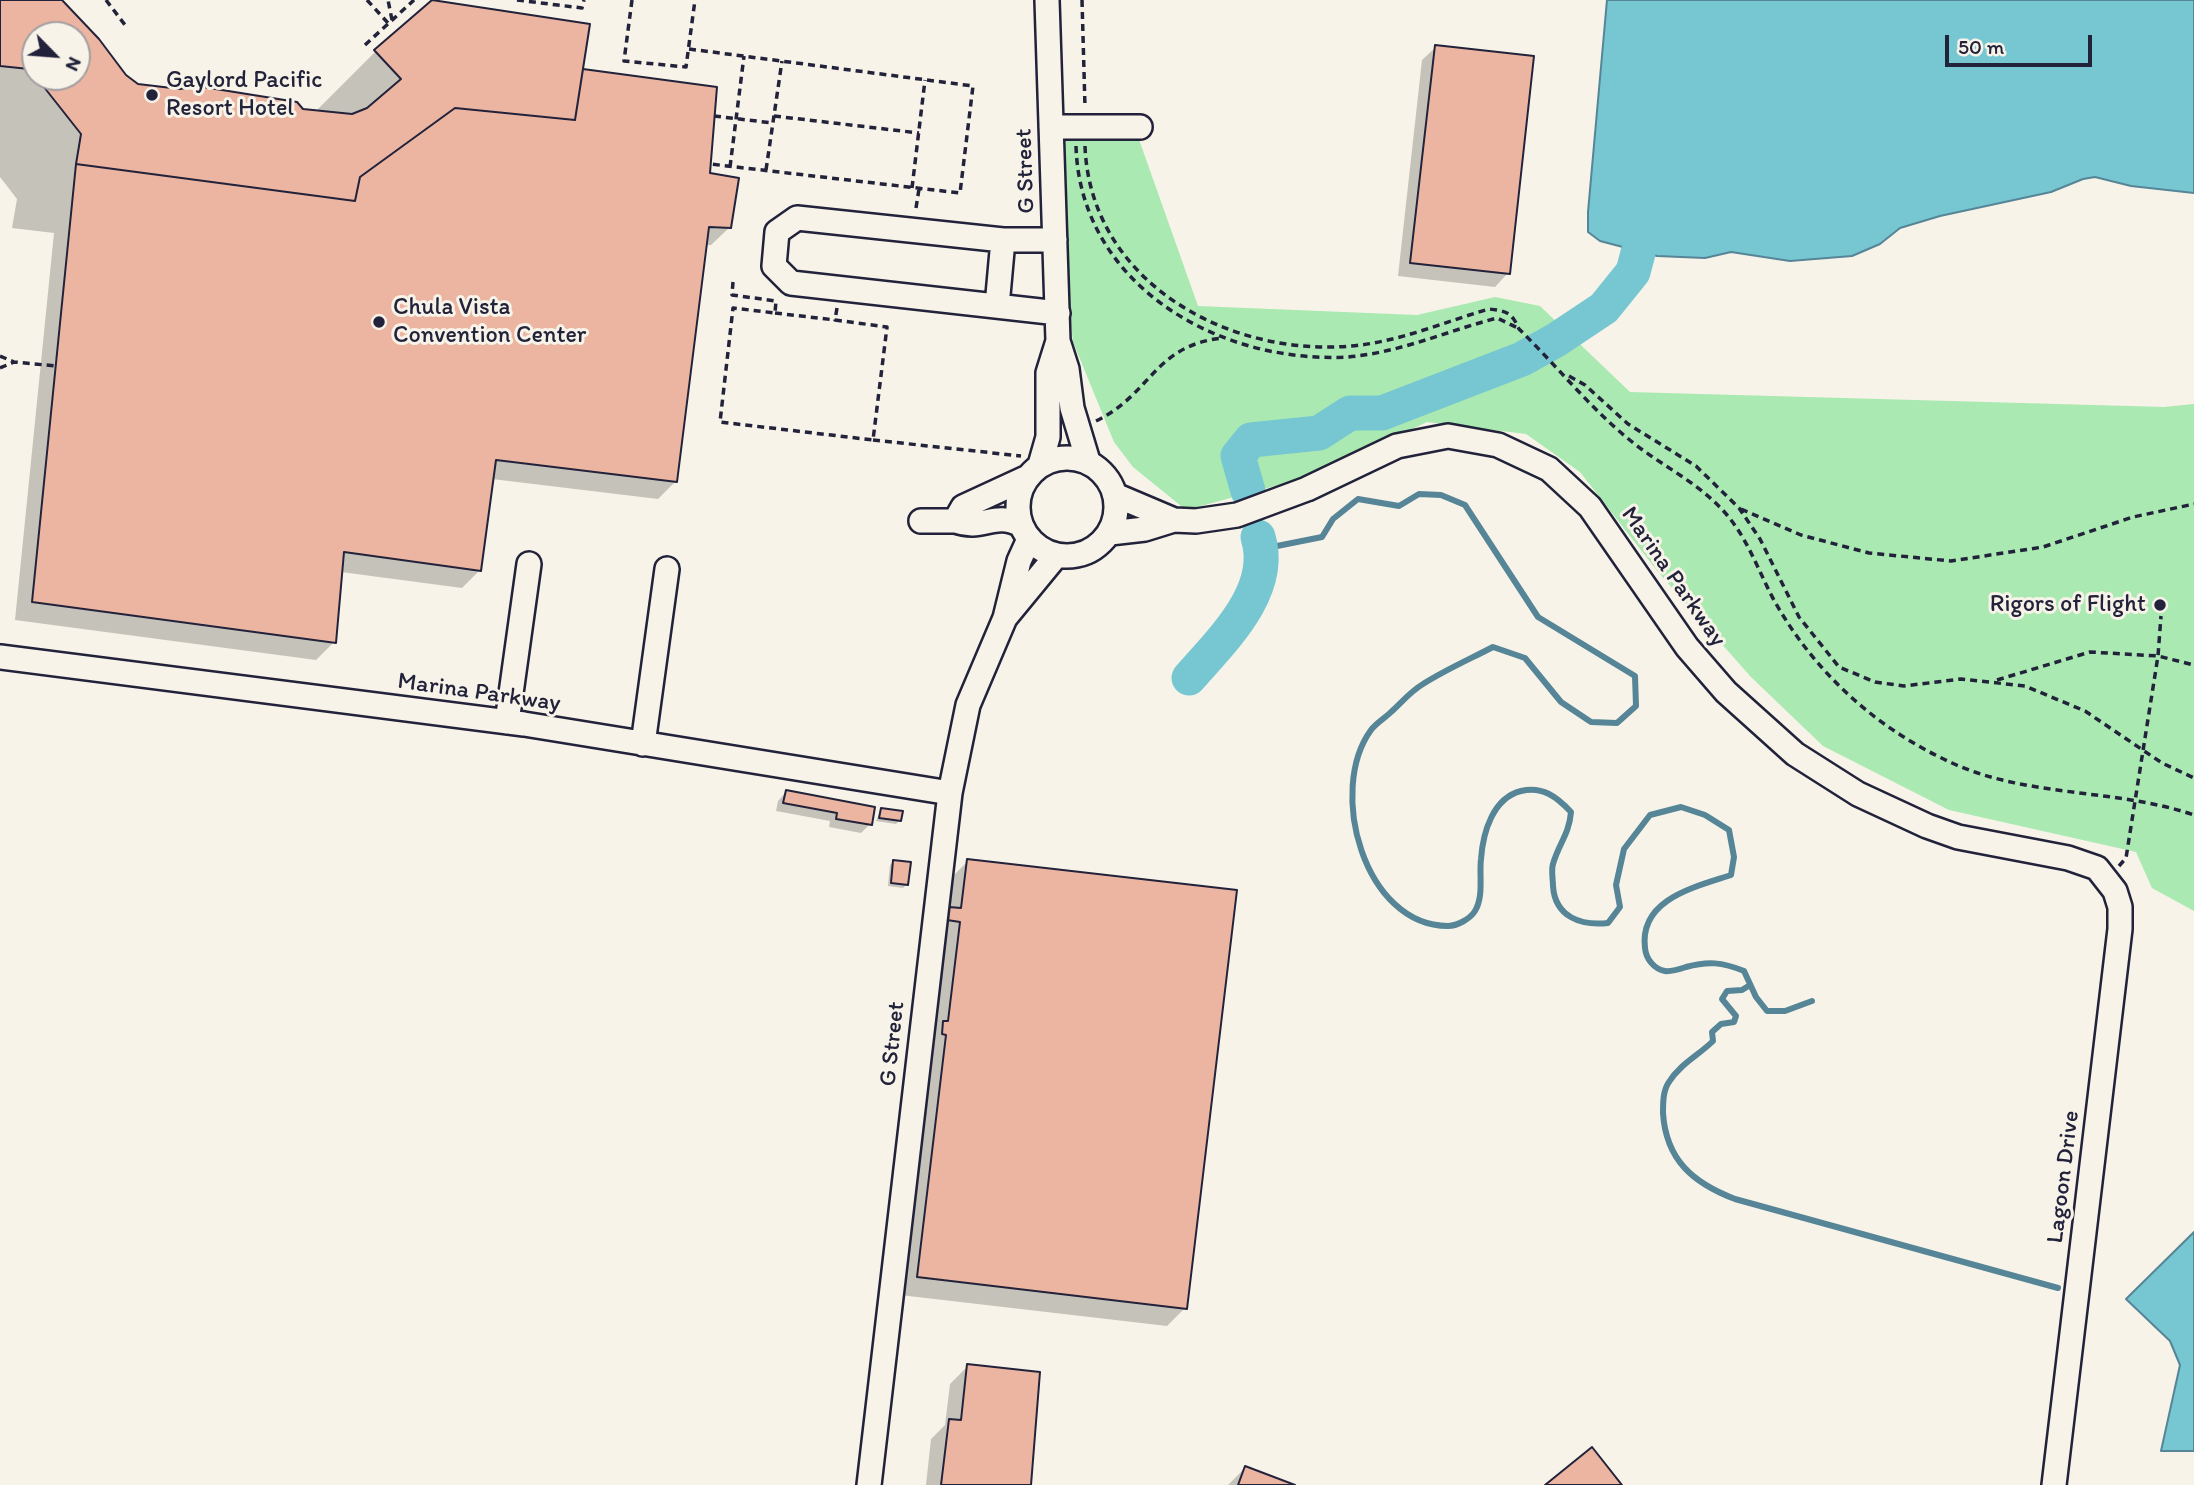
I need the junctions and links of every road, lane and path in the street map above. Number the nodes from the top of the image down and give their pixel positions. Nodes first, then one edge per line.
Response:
1 (106, 0) edge
2 (367, 0) edge
3 (388, 0) edge
4 (414, 0) edge
5 (517, 0) edge
6 (584, 0) edge
7 (632, 0) edge
8 (695, 0) edge
9 (1047, 0) edge
10 (1083, 0) edge
11 (390, 21) junction
12 (125, 25) dead end
13 (365, 45) dead end
14 (689, 50) junction
15 (744, 56) junction
16 (782, 61) junction
17 (925, 80) junction
18 (714, 116) dead end
19 (774, 116) junction
20 (736, 118) junction
21 (773, 123) junction
22 (1051, 127) junction
23 (1080, 127) junction
24 (1140, 127) dead end
25 (919, 134) junction
26 (710, 164) dead end
27 (730, 167) junction
28 (766, 171) junction
29 (911, 188) junction
30 (919, 189) junction
31 (916, 208) dead end
32 (1003, 240) junction
33 (1055, 240) junction
34 (733, 282) dead end
35 (997, 306) junction
36 (837, 307) dead end
37 (775, 313) junction
38 (1058, 313) junction
39 (835, 320) junction
40 (1519, 329) junction
41 (1224, 338) junction
42 (1058, 341) junction
43 (0, 356) edge
44 (13, 362) junction
45 (56, 366) dead end
46 (0, 368) edge
47 (1567, 376) junction
48 (1089, 424) dead end
49 (873, 440) junction
50 (1088, 461) junction
51 (1030, 466) junction
52 (1115, 495) junction
53 (2194, 504) edge
54 (1740, 508) junction
55 (955, 520) junction
56 (1174, 520) junction
57 (921, 521) dead end
58 (1025, 532) junction
59 (1110, 533) junction
60 (1056, 556) junction
61 (529, 564) dead end
62 (667, 569) dead end
63 (2161, 616) dead end
64 (1005, 618) junction
65 (2158, 656) junction
66 (0, 657) edge
67 (2194, 665) edge
68 (1995, 681) junction
69 (507, 722) junction
70 (643, 744) junction
71 (2143, 751) junction
72 (2194, 778) edge
73 (950, 793) junction
74 (2134, 799) junction
75 (2194, 815) edge
76 (2108, 878) junction
77 (869, 1485) edge
78 (2054, 1485) edge

1 - 12 path
2 - 11 path
3 - 11 path
4 - 11 path
5 - 6 path
7 - 14 path
8 - 14 path
9 - 22 street, G Street
10 - 23 path
11 - 13 path
14 - 15 path
15 - 16 path
15 - 20 path
16 - 17 path
16 - 19 path
17 - 25 path
17 - 30 path
18 - 20 path
19 - 21 path
19 - 25 path
20 - 21 path
20 - 27 path
21 - 28 path
22 - 23 street
22 - 33 street, G Street
23 - 24 street
23 - 40 path
23 - 41 path
25 - 29 path
26 - 27 path
27 - 28 path
28 - 29 path
29 - 30 path
30 - 31 path
32 - 33 street
32 - 35 street
32 - 35 street
33 - 38 street, G Street
34 - 37 path
35 - 38 street
36 - 39 path
37 - 39 path
37 - 49 path
38 - 42 street, G Street
39 - 49 path
40 - 41 path
40 - 47 path
41 - 48 path
42 - 50 street, G Street
42 - 51 street, G Street
43 - 44 path
44 - 45 path
44 - 46 path
47 - 54 path
47 - 74 path
49 - 51 path
50 - 51 street
50 - 52 street
51 - 55 street
51 - 58 street
52 - 56 street, Marina Parkway
52 - 59 street
53 - 54 path
54 - 68 path
55 - 57 street
55 - 58 street
56 - 59 street, Marina Parkway
56 - 76 street, Marina Parkway
58 - 60 street
58 - 64 street, G Street
59 - 60 street
60 - 64 street, G Street
61 - 69 street
62 - 70 street
63 - 65 path
64 - 73 street, G Street
65 - 67 path
65 - 68 path
65 - 71 path
66 - 69 street, Marina Parkway
68 - 71 path
69 - 70 street, Marina Parkway
70 - 73 street, Marina Parkway
71 - 72 path
71 - 74 path
73 - 77 street, G Street
74 - 75 path
74 - 76 path
76 - 78 street, Lagoon Drive

